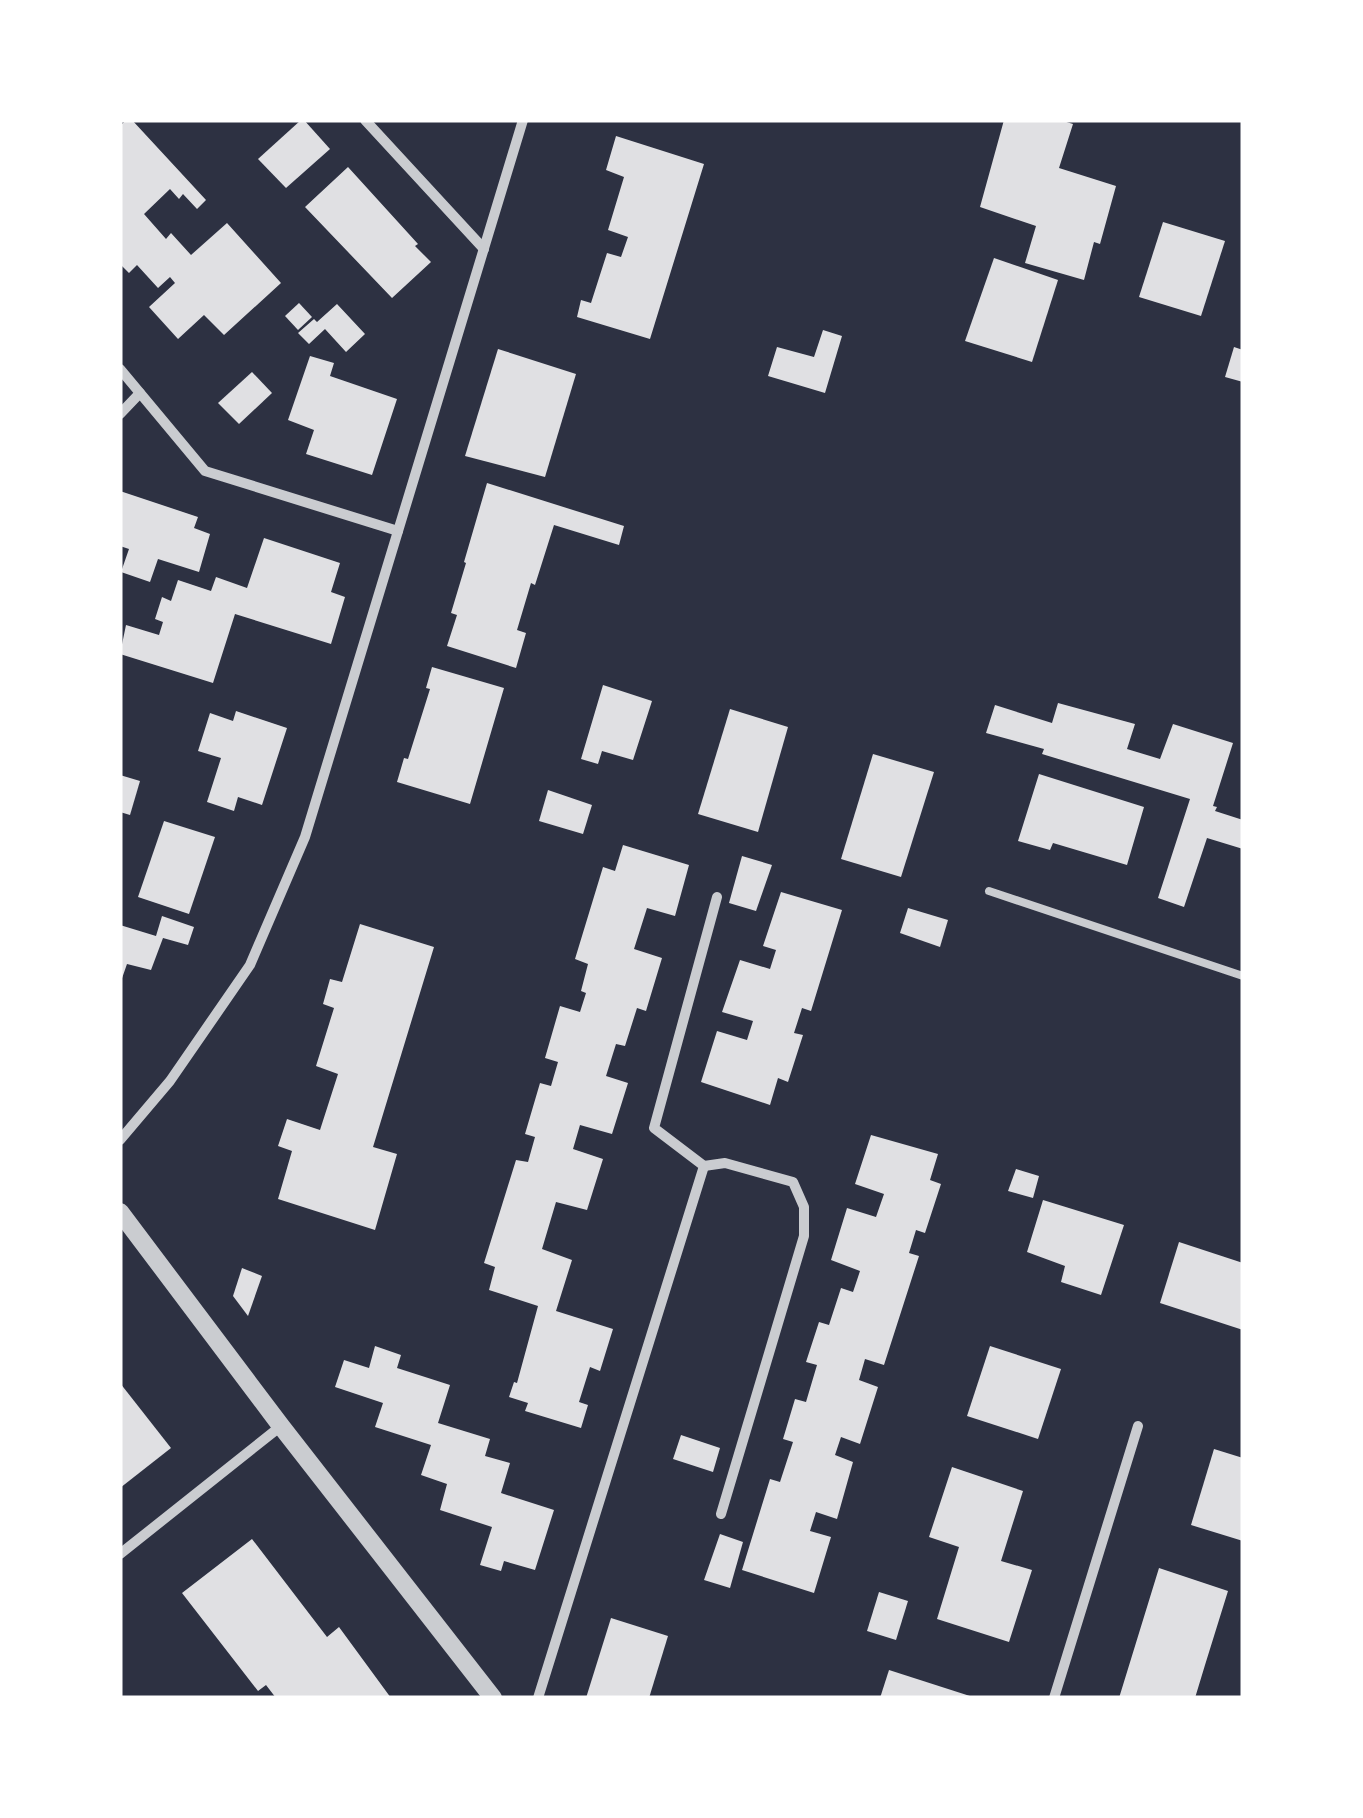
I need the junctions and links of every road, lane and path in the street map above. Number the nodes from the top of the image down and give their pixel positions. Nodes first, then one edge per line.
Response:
1 (366, 120) edge
2 (523, 120) edge
3 (484, 249) junction
4 (120, 369) edge
5 (140, 393) junction
6 (120, 414) edge
7 (398, 531) junction
8 (989, 891) dead end
9 (717, 897) dead end
10 (1243, 976) edge
11 (120, 1140) edge
12 (704, 1166) junction
13 (120, 1212) edge
14 (281, 1426) junction
15 (1138, 1426) dead end
16 (721, 1514) dead end
17 (120, 1554) edge
18 (494, 1698) edge
19 (538, 1698) edge
20 (1054, 1698) edge

1 - 3 street
2 - 3 street
3 - 7 street
4 - 5 street
5 - 6 street
5 - 7 street
7 - 11 street
8 - 10 lane
9 - 12 street
12 - 16 street
12 - 19 street
13 - 14 street
14 - 17 street
14 - 18 street
15 - 20 street

